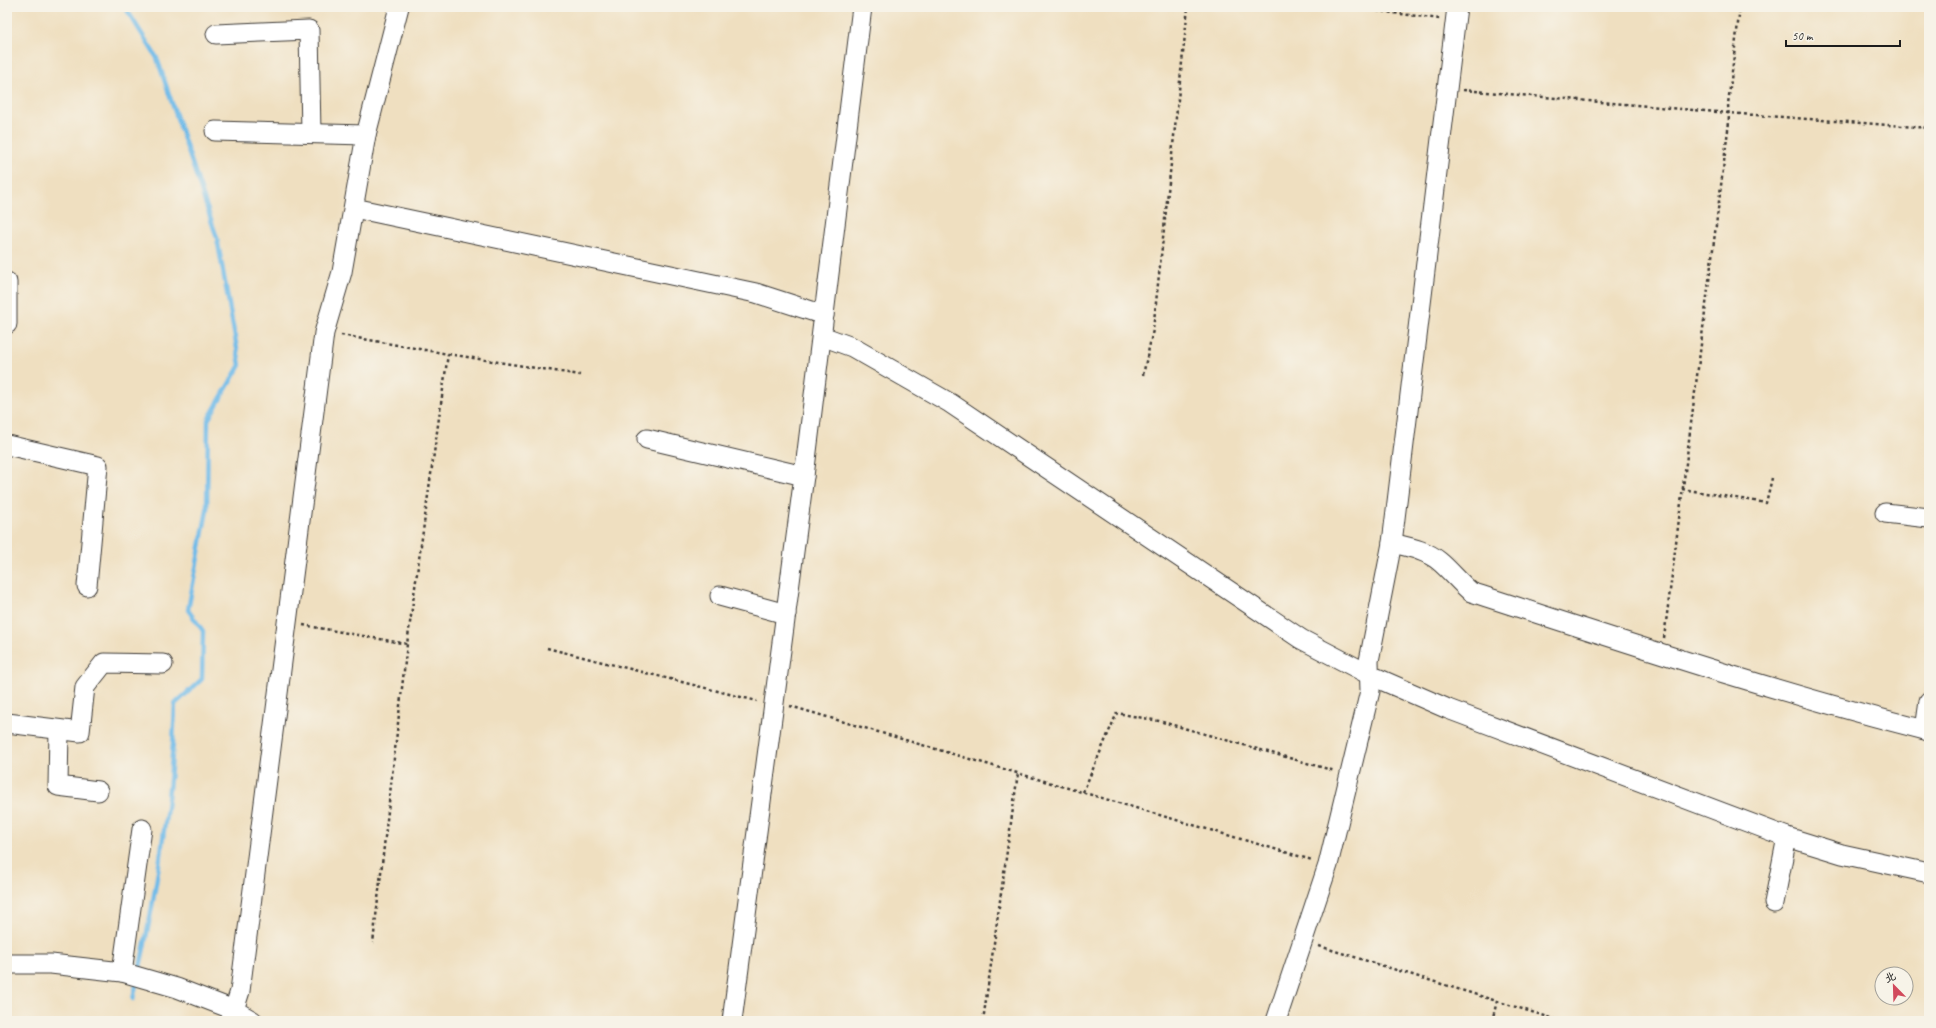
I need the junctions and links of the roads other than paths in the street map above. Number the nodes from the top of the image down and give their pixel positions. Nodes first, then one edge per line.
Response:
1 (399, 7) edge
2 (862, 7) edge
3 (1456, 14) edge
4 (216, 34) dead end
5 (215, 131) dead end
6 (311, 133) junction
7 (366, 135) junction
8 (354, 208) junction
9 (7, 282) edge
10 (824, 315) junction
11 (7, 324) edge
12 (822, 336) junction
13 (647, 439) dead end
14 (7, 445) edge
15 (804, 476) junction
16 (1885, 513) dead end
17 (1929, 518) edge
18 (1390, 551) junction
19 (87, 586) dead end
20 (720, 596) dead end
21 (786, 614) junction
22 (162, 664) dead end
23 (1370, 675) junction
24 (1929, 701) edge
25 (7, 723) edge
26 (59, 730) junction
27 (1927, 731) edge
28 (98, 791) dead end
29 (142, 829) dead end
30 (1787, 837) junction
31 (1929, 873) edge
32 (1774, 903) dead end
33 (7, 964) edge
34 (122, 972) junction
35 (234, 1010) junction
36 (253, 1021) edge
37 (732, 1021) edge
38 (1276, 1021) edge

1 - 7 street
2 - 10 street
3 - 18 street
4 - 6 street
5 - 6 street
6 - 7 street
7 - 8 street
8 - 10 street
8 - 35 street
9 - 11 street
10 - 12 street
12 - 15 street
12 - 23 street
13 - 15 street
14 - 19 street
15 - 21 street
16 - 17 street
18 - 23 street
18 - 27 street
20 - 21 street
21 - 37 street
22 - 26 street
23 - 30 street
23 - 38 street
24 - 27 street
25 - 26 street
26 - 28 street
29 - 34 street
30 - 31 street
30 - 32 street
33 - 34 street
34 - 35 street
35 - 36 street

